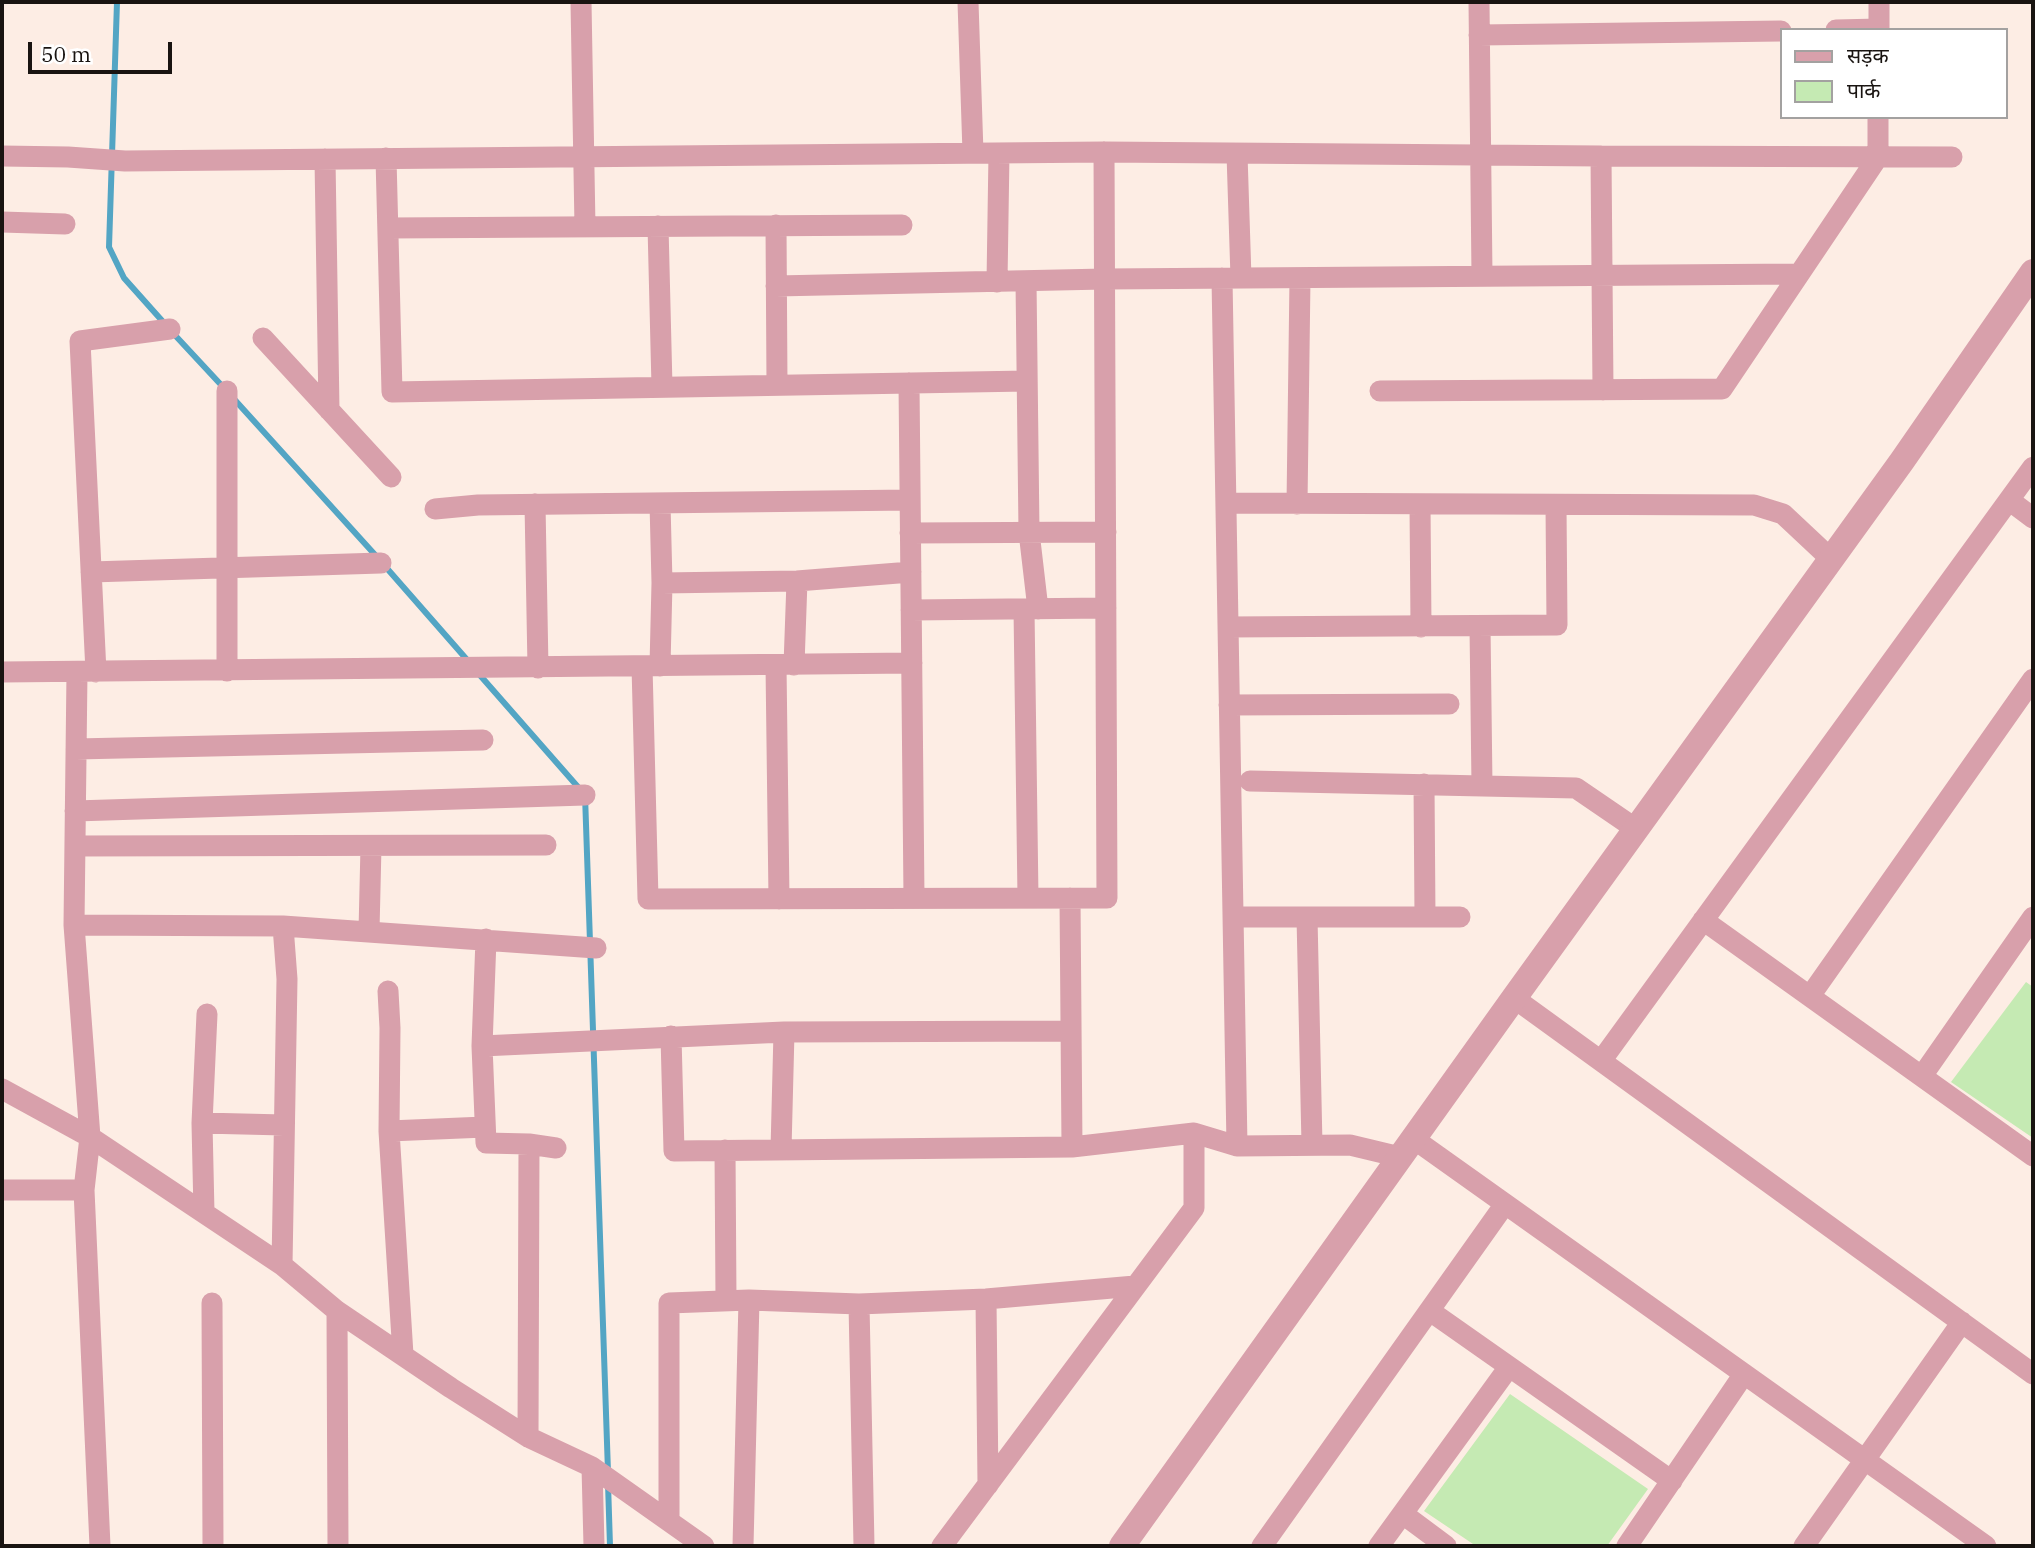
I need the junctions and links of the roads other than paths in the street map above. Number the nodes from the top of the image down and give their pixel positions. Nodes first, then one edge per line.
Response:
1 (581, 2) edge
2 (968, 2) edge
3 (1479, 2) edge
4 (1879, 2) edge
5 (1879, 28) edge
6 (1780, 31) edge
7 (1479, 35) junction
8 (1878, 119) edge
9 (1104, 152) junction
10 (973, 153) junction
11 (999, 153) junction
12 (1237, 154) junction
13 (2, 156) edge
14 (584, 156) junction
15 (1481, 156) junction
16 (1601, 156) junction
17 (1878, 157) junction
18 (1952, 157) dead end
19 (386, 158) junction
20 (324, 159) junction
21 (2, 222) edge
22 (65, 224) dead end
23 (776, 225) junction
24 (902, 225) dead end
25 (658, 226) junction
26 (585, 227) junction
27 (388, 228) junction
28 (2033, 272) edge
29 (1799, 274) junction
30 (1602, 275) junction
31 (1482, 276) junction
32 (1231, 278) junction
33 (1300, 278) junction
34 (1105, 279) junction
35 (1026, 281) junction
36 (997, 282) junction
37 (776, 286) junction
38 (170, 329) dead end
39 (263, 338) dead end
40 (1027, 381) junction
41 (909, 383) junction
42 (777, 385) junction
43 (662, 387) junction
44 (1603, 390) junction
45 (227, 391) dead end
46 (1380, 391) dead end
47 (329, 410) junction
48 (2033, 467) edge
49 (391, 477) dead end
50 (910, 500) junction
51 (2009, 500) junction
52 (660, 503) junction
53 (1226, 503) junction
54 (1297, 503) junction
55 (1420, 504) junction
56 (535, 505) junction
57 (1556, 505) junction
58 (435, 509) dead end
59 (2033, 518) edge
60 (1029, 532) junction
61 (1106, 532) junction
62 (910, 533) junction
63 (1830, 559) junction
64 (381, 563) dead end
65 (227, 567) junction
66 (91, 572) junction
67 (911, 572) junction
68 (797, 582) junction
69 (662, 583) junction
70 (1106, 608) junction
71 (1031, 609) junction
72 (911, 610) junction
73 (1480, 626) junction
74 (1228, 627) junction
75 (1421, 627) junction
76 (912, 663) junction
77 (785, 665) junction
78 (651, 666) junction
79 (538, 667) junction
80 (227, 671) junction
81 (2, 672) edge
82 (86, 672) junction
83 (2033, 680) edge
84 (1449, 704) dead end
85 (1229, 705) junction
86 (483, 740) dead end
87 (76, 749) junction
88 (1250, 781) dead end
89 (1424, 784) junction
90 (1482, 786) junction
91 (585, 795) dead end
92 (75, 811) junction
93 (1636, 829) junction
94 (546, 845) dead end
95 (75, 846) junction
96 (371, 846) junction
97 (914, 898) junction
98 (1028, 898) junction
99 (1070, 898) junction
100 (779, 899) junction
101 (1233, 917) junction
102 (1307, 917) junction
103 (1425, 917) junction
104 (1460, 917) dead end
105 (2033, 917) edge
106 (1703, 920) junction
107 (74, 925) junction
108 (283, 926) junction
109 (369, 931) junction
110 (486, 939) junction
111 (596, 948) dead end
112 (388, 991) dead end
113 (1810, 996) junction
114 (1514, 998) junction
115 (207, 1014) dead end
116 (1071, 1031) junction
117 (785, 1032) junction
118 (671, 1036) junction
119 (482, 1046) junction
120 (1601, 1061) junction
121 (1922, 1076) junction
122 (2, 1089) edge
123 (202, 1123) junction
124 (284, 1125) junction
125 (485, 1127) junction
126 (388, 1131) junction
127 (1194, 1133) junction
128 (89, 1137) junction
129 (528, 1144) junction
130 (1312, 1145) junction
131 (1237, 1146) junction
132 (1072, 1147) junction
133 (556, 1148) dead end
134 (1407, 1148) junction
135 (726, 1150) junction
136 (781, 1150) junction
137 (2033, 1156) edge
138 (2, 1190) edge
139 (84, 1190) junction
140 (1505, 1204) junction
141 (204, 1213) junction
142 (282, 1265) junction
143 (1135, 1286) junction
144 (986, 1299) junction
145 (726, 1300) junction
146 (749, 1300) junction
147 (212, 1303) dead end
148 (859, 1304) junction
149 (337, 1311) junction
150 (1430, 1311) junction
151 (1962, 1322) junction
152 (403, 1355) junction
153 (1509, 1367) junction
154 (1744, 1374) junction
155 (2033, 1374) edge
156 (528, 1437) junction
157 (1865, 1460) junction
158 (592, 1467) junction
159 (1672, 1481) junction
160 (988, 1485) junction
161 (1402, 1514) junction
162 (670, 1521) junction
163 (100, 1546) edge
164 (213, 1546) edge
165 (338, 1546) edge
166 (594, 1546) edge
167 (705, 1546) edge
168 (743, 1546) edge
169 (864, 1546) edge
170 (942, 1546) edge
171 (1122, 1546) edge
172 (1262, 1546) edge
173 (1379, 1546) edge
174 (1447, 1546) edge
175 (1627, 1546) edge
176 (1804, 1546) edge
177 (1986, 1546) edge

1 - 14 street
2 - 10 street
3 - 7 street
4 - 5 street
6 - 7 street
7 - 15 street
8 - 17 street
9 - 11 street
9 - 12 street
9 - 34 street
10 - 11 street
10 - 14 street
11 - 36 street
12 - 15 street
12 - 32 street
13 - 20 street
14 - 19 street
14 - 26 street
15 - 16 street
15 - 31 street
16 - 17 street
16 - 30 street
17 - 18 street
17 - 29 street
19 - 20 street
19 - 27 street
20 - 47 street
21 - 22 street
23 - 24 street
23 - 25 street
23 - 37 street
25 - 26 street
25 - 43 street
26 - 27 street
27 - 43 street
28 - 63 street
29 - 30 street
29 - 44 street
30 - 31 street
30 - 44 street
31 - 33 street
32 - 33 street
32 - 34 street
32 - 53 street
33 - 54 street
34 - 35 street
34 - 61 street
35 - 36 street
35 - 40 street
36 - 37 street
37 - 42 street
38 - 66 street
39 - 47 street
40 - 41 street
40 - 60 street
41 - 42 street
41 - 50 street
42 - 43 street
44 - 46 street
45 - 65 street
47 - 49 street
48 - 51 street
50 - 52 street
50 - 62 street
51 - 59 street
51 - 106 street
52 - 56 street
52 - 69 street
53 - 54 street
53 - 74 street
54 - 55 street
55 - 57 street
55 - 75 street
56 - 58 street
56 - 79 street
57 - 63 street
57 - 73 street
60 - 61 street
60 - 62 street
60 - 71 street
61 - 70 street
62 - 67 street
63 - 93 street
64 - 65 street
65 - 66 street
65 - 80 street
66 - 82 street
67 - 68 street
67 - 72 street
68 - 69 street
68 - 77 street
69 - 78 street
70 - 71 street
70 - 99 street
71 - 72 street
71 - 98 street
72 - 76 street
73 - 75 street
73 - 90 street
74 - 75 street
74 - 85 street
76 - 77 street
76 - 97 street
77 - 78 street
77 - 100 street
78 - 79 street
78 - 100 street
79 - 80 street
80 - 82 street
81 - 82 street
82 - 87 street
83 - 113 street
84 - 85 street
85 - 101 street
86 - 87 street
87 - 92 street
88 - 89 street
89 - 90 street
89 - 103 street
90 - 93 street
91 - 92 street
92 - 95 street
93 - 114 street
94 - 96 street
95 - 96 street
95 - 107 street
96 - 109 street
97 - 98 street
97 - 100 street
98 - 99 street
99 - 116 street
101 - 102 street
101 - 131 street
102 - 103 street
102 - 130 street
103 - 104 street
105 - 121 street
106 - 113 street
106 - 120 street
107 - 108 street
107 - 128 street
108 - 109 street
108 - 124 street
109 - 110 street
110 - 111 street
110 - 119 street
112 - 126 street
113 - 121 street
114 - 120 street
114 - 134 street
115 - 123 street
116 - 117 street
116 - 132 street
117 - 118 street
117 - 136 street
118 - 119 street
118 - 135 street
119 - 125 street
120 - 151 street
121 - 137 street
122 - 128 street
123 - 124 street
123 - 141 street
124 - 142 street
125 - 126 street
125 - 129 street
126 - 152 street
127 - 131 street
127 - 132 street
127 - 143 street
128 - 139 street
128 - 141 street
129 - 133 street
129 - 156 street
130 - 131 street
130 - 134 street
132 - 136 street
134 - 140 street
134 - 171 street
135 - 136 street
135 - 145 street
138 - 139 street
139 - 163 street
140 - 150 street
140 - 154 street
141 - 142 street
142 - 149 street
143 - 144 street
143 - 160 street
144 - 148 street
144 - 160 street
145 - 146 street
145 - 162 street
146 - 148 street
146 - 168 street
147 - 164 street
148 - 169 street
149 - 152 street
149 - 165 street
150 - 153 street
150 - 172 street
151 - 155 street
151 - 157 street
152 - 156 street
153 - 159 street
153 - 161 street
154 - 157 street
154 - 159 street
156 - 158 street
157 - 176 street
157 - 177 street
158 - 162 street
158 - 166 street
159 - 175 street
160 - 170 street
161 - 173 street
161 - 174 street
162 - 167 street

